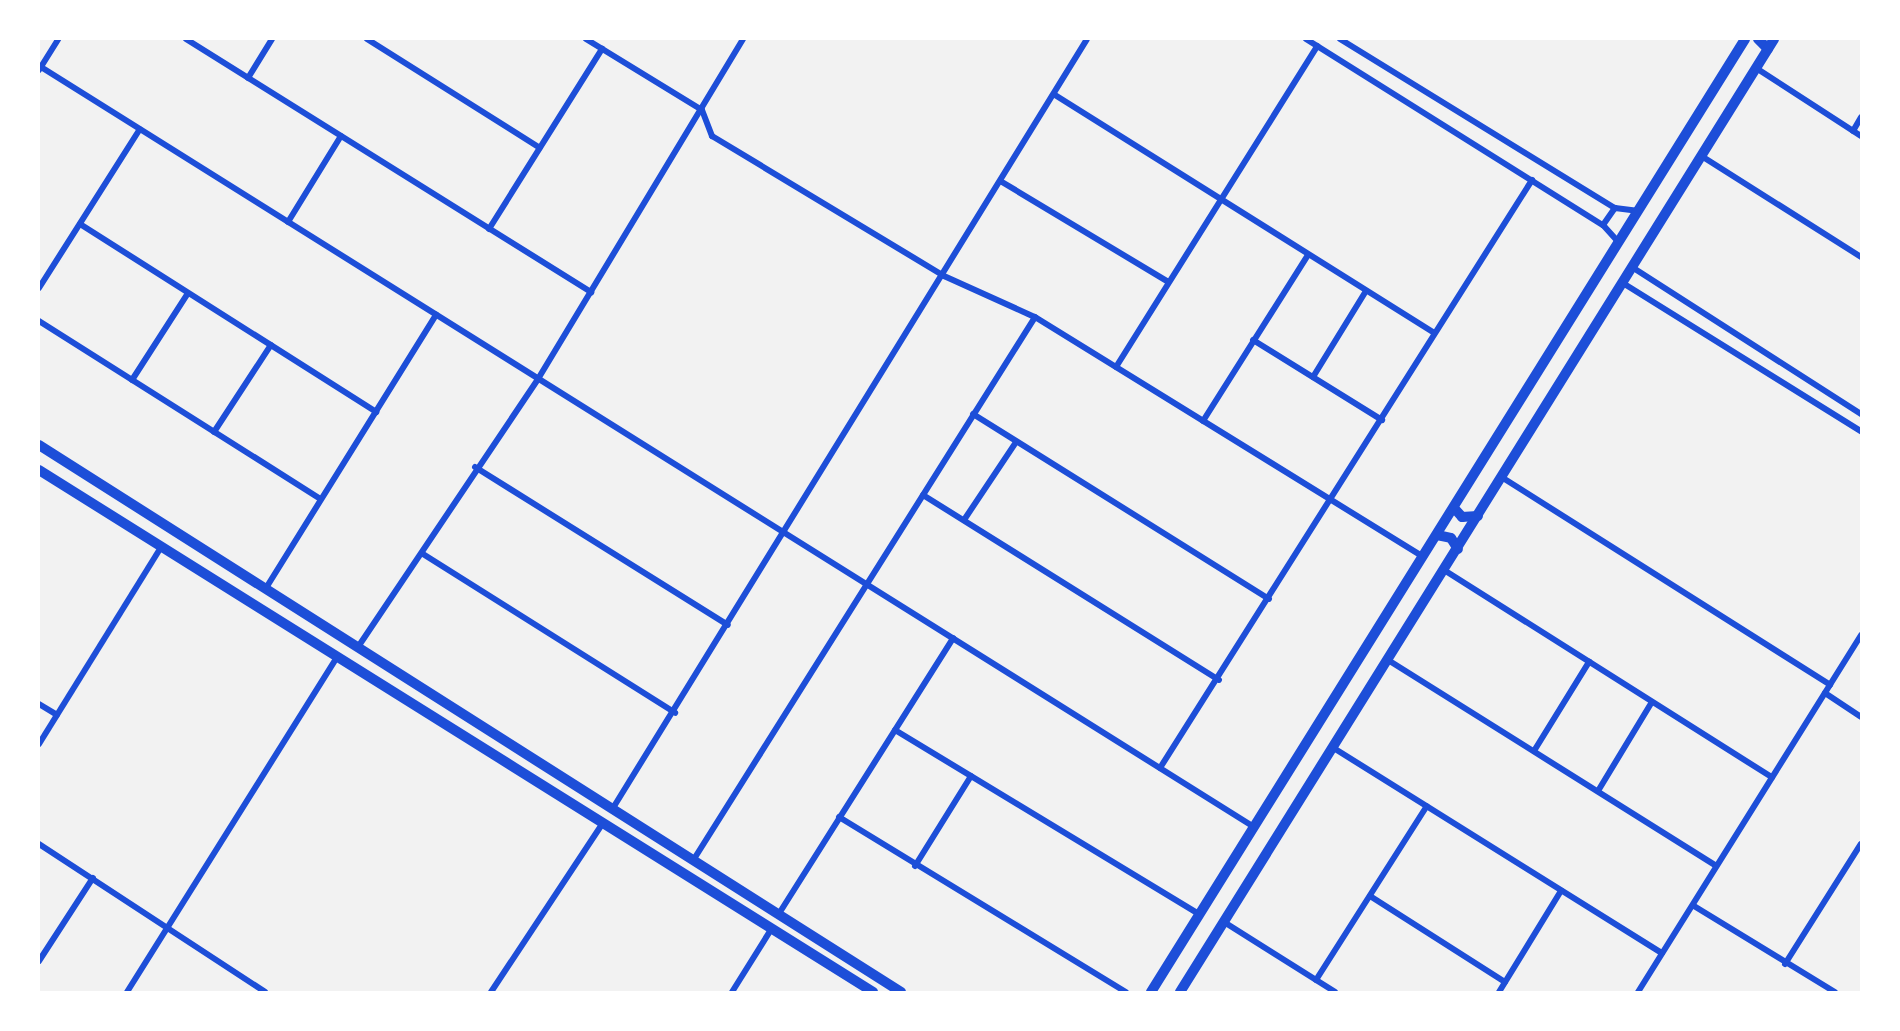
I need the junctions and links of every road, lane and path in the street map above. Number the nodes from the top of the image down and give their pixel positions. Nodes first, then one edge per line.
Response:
1 (58, 39) edge
2 (186, 39) edge
3 (272, 39) edge
4 (367, 39) edge
5 (586, 39) edge
6 (743, 39) edge
7 (1087, 39) edge
8 (1306, 39) edge
9 (1340, 39) edge
10 (1746, 39) edge
11 (1758, 39) edge
12 (1774, 39) edge
13 (194, 41) edge
14 (1317, 46) junction
15 (602, 49) junction
16 (1768, 49) junction
17 (1756, 68) junction
18 (40, 69) edge
19 (248, 78) junction
20 (1055, 95) junction
21 (702, 110) junction
22 (1861, 117) edge
23 (140, 129) junction
24 (1853, 131) junction
25 (341, 136) junction
26 (1861, 136) edge
27 (540, 148) junction
28 (1703, 157) junction
29 (1532, 180) junction
30 (1002, 182) junction
31 (1219, 199) junction
32 (1615, 208) junction
33 (1639, 211) junction
34 (288, 222) junction
35 (80, 224) junction
36 (1604, 225) junction
37 (489, 229) junction
38 (1619, 244) junction
39 (1308, 255) junction
40 (1861, 257) edge
41 (1635, 269) junction
42 (944, 276) junction
43 (1167, 281) junction
44 (1626, 285) junction
45 (39, 288) edge
46 (1366, 291) junction
47 (591, 292) junction
48 (188, 293) junction
49 (436, 315) junction
50 (1035, 317) junction
51 (39, 321) edge
52 (1433, 332) junction
53 (1253, 340) junction
54 (271, 345) junction
55 (1116, 367) junction
56 (1313, 377) junction
57 (538, 379) junction
58 (132, 380) junction
59 (376, 412) junction
60 (973, 414) junction
61 (1861, 414) edge
62 (1382, 420) junction
63 (1203, 421) junction
64 (1861, 431) edge
65 (214, 432) junction
66 (1016, 442) junction
67 (39, 445) edge
68 (475, 467) junction
69 (39, 470) edge
70 (1503, 478) junction
71 (923, 495) junction
72 (321, 499) junction
73 (1332, 501) junction
74 (1454, 508) junction
75 (1478, 516) junction
76 (964, 520) junction
77 (784, 533) junction
78 (1437, 535) junction
79 (162, 546) junction
80 (1458, 549) junction
81 (423, 554) junction
82 (1423, 557) junction
83 (1444, 570) junction
84 (866, 584) junction
85 (266, 588) junction
86 (283, 598) junction
87 (1269, 599) junction
88 (270, 614) junction
89 (309, 614) junction
90 (728, 625) junction
91 (297, 631) junction
92 (1861, 636) edge
93 (952, 638) junction
94 (360, 644) junction
95 (338, 656) junction
96 (1388, 660) junction
97 (1589, 662) junction
98 (1219, 680) junction
99 (1830, 685) junction
100 (1825, 693) junction
101 (1652, 702) junction
102 (39, 704) edge
103 (675, 713) junction
104 (57, 715) junction
105 (1861, 717) edge
106 (895, 730) junction
107 (39, 744) edge
108 (1332, 747) junction
109 (1534, 751) junction
110 (1160, 768) junction
111 (971, 776) junction
112 (1772, 777) junction
113 (1598, 791) junction
114 (1427, 806) junction
115 (613, 808) junction
116 (839, 817) junction
117 (603, 823) junction
118 (1254, 827) junction
119 (39, 844) edge
120 (1861, 844) edge
121 (694, 859) junction
122 (915, 866) junction
123 (1716, 866) junction
124 (93, 878) junction
125 (1561, 891) junction
126 (1370, 896) junction
127 (1694, 906) junction
128 (780, 912) junction
129 (1199, 914) junction
130 (1224, 922) junction
131 (168, 927) junction
132 (772, 928) junction
133 (1662, 953) junction
134 (39, 961) edge
135 (1785, 964) junction
136 (1316, 980) junction
137 (1505, 982) junction
138 (900, 991) edge
139 (127, 992) edge
140 (265, 992) edge
141 (491, 992) edge
142 (732, 992) edge
143 (873, 992) edge
144 (1126, 992) edge
145 (1151, 992) edge
146 (1180, 992) edge
147 (1335, 992) edge
148 (1499, 992) edge
149 (1638, 992) edge
150 (1835, 992) edge

1 - 18 street
2 - 13 street
3 - 19 street
4 - 27 street
5 - 15 street
6 - 21 street
7 - 20 street
8 - 14 street
9 - 32 street
10 - 33 street
11 - 16 street
12 - 16 street
13 - 19 street
14 - 29 street
14 - 31 street
15 - 21 street
15 - 27 street
16 - 17 street
17 - 24 street
17 - 28 street
18 - 23 street
19 - 25 street
20 - 30 street
20 - 31 street
21 - 42 street
21 - 47 street
22 - 24 street
23 - 34 street
23 - 35 street
24 - 26 street
25 - 34 street
25 - 37 street
27 - 37 street
28 - 40 street
28 - 41 street
29 - 36 street
29 - 52 street
30 - 42 street
30 - 43 street
31 - 39 street
31 - 43 street
32 - 33 street
32 - 36 street
33 - 38 street
34 - 49 street
35 - 45 street
35 - 48 street
36 - 38 street
37 - 47 street
38 - 74 street
39 - 46 street
39 - 53 street
41 - 44 street
41 - 61 street
42 - 50 street
42 - 77 street
43 - 55 street
44 - 64 street
44 - 70 street
46 - 52 street
46 - 56 street
47 - 57 street
48 - 54 street
48 - 58 street
49 - 57 street
49 - 59 street
50 - 55 street
50 - 60 street
51 - 58 street
52 - 62 street
53 - 56 street
53 - 63 street
54 - 59 street
54 - 65 street
55 - 63 street
56 - 62 street
57 - 68 street
57 - 77 street
58 - 65 street
59 - 72 street
60 - 66 street
60 - 71 street
62 - 73 street
63 - 73 street
65 - 72 street
66 - 76 street
66 - 87 street
67 - 85 street
68 - 81 street
68 - 90 street
69 - 79 street
70 - 75 street
70 - 99 street
71 - 76 street
71 - 84 street
72 - 85 street
73 - 82 street
73 - 87 street
74 - 75 street
74 - 78 street
75 - 80 street
76 - 98 street
77 - 84 street
77 - 90 street
78 - 80 street
78 - 82 street
79 - 88 street
79 - 104 street
80 - 83 street
81 - 94 street
81 - 103 street
82 - 118 street
83 - 96 street
83 - 97 street
84 - 93 street
84 - 121 street
85 - 86 street
86 - 88 street
86 - 89 street
87 - 98 street
88 - 91 street
89 - 91 street
89 - 94 street
90 - 103 street
91 - 95 street
92 - 99 street
93 - 106 street
93 - 110 street
94 - 115 street
95 - 117 street
95 - 131 street
96 - 108 street
96 - 109 street
97 - 101 street
97 - 109 street
98 - 110 street
99 - 100 street
100 - 105 street
100 - 112 street
101 - 112 street
101 - 113 street
102 - 104 street
103 - 115 street
104 - 107 street
106 - 111 street
106 - 116 street
108 - 114 street
108 - 130 street
109 - 113 street
110 - 118 street
111 - 122 street
111 - 129 street
112 - 123 street
113 - 123 street
114 - 125 street
114 - 126 street
115 - 121 street
116 - 122 street
116 - 128 street
117 - 132 street
117 - 141 street
118 - 129 street
119 - 124 street
120 - 135 street
121 - 128 street
122 - 144 street
123 - 127 street
124 - 131 street
124 - 134 street
125 - 133 street
125 - 137 street
126 - 136 street
126 - 137 street
127 - 133 street
127 - 135 street
128 - 138 street
129 - 145 street
130 - 136 street
130 - 146 street
131 - 139 street
131 - 140 street
132 - 142 street
132 - 143 street
133 - 149 street
135 - 150 street
136 - 147 street
137 - 148 street

